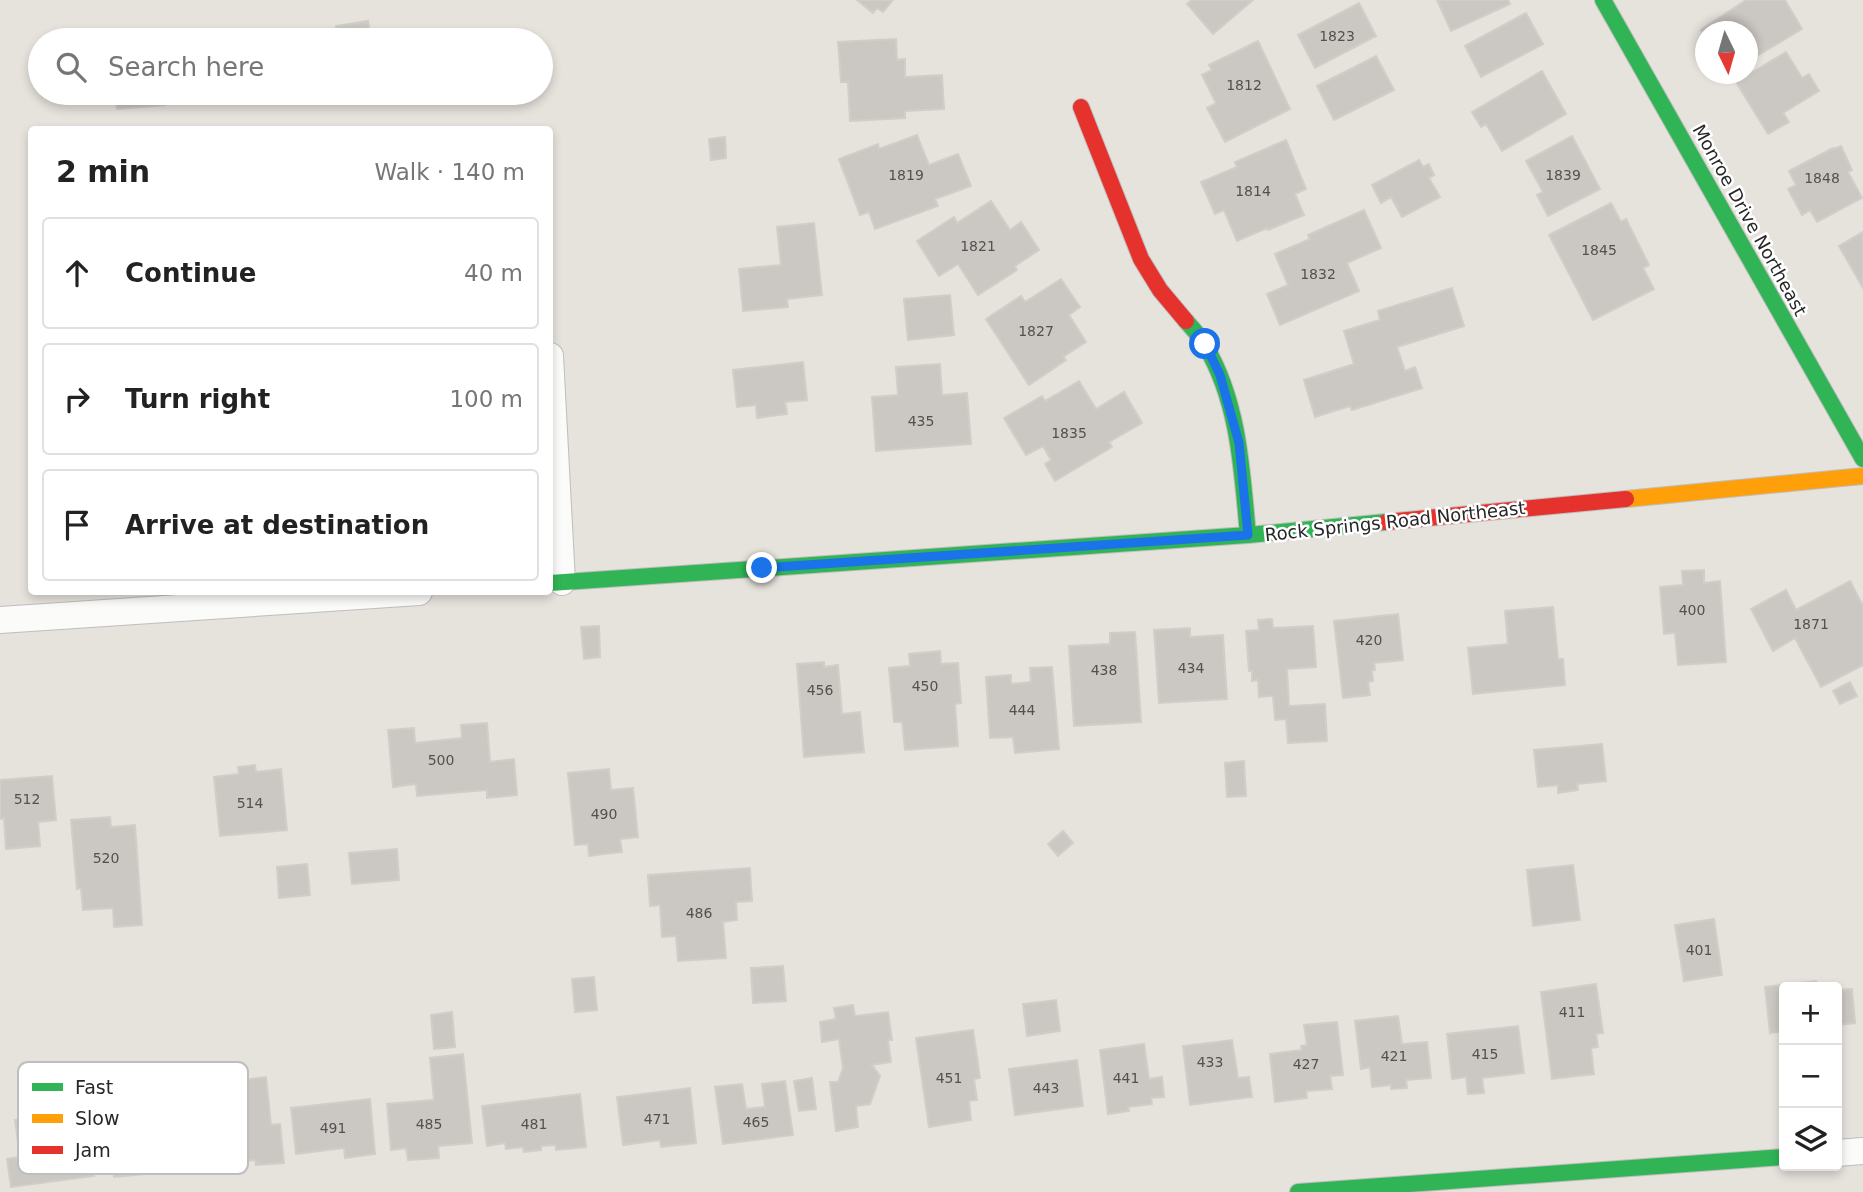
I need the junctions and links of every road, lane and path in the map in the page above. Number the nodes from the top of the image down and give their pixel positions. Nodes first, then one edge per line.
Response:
1 (1603, 0) edge
2 (1081, 107) dead end
3 (1863, 459) edge
4 (553, 469) edge
5 (1863, 476) edge
6 (1248, 535) junction
7 (556, 582) edge
8 (374, 595) edge
9 (0, 620) edge
10 (1863, 1151) edge
11 (1842, 1153) edge
12 (1779, 1157) edge
13 (1298, 1192) edge

1 - 3 street, Monroe Drive Northeast
2 - 6 street
4 - 7 street
5 - 6 street, Rock Springs Road Northeast
6 - 7 street, Rock Springs Road Northeast
8 - 9 street
10 - 11 street
12 - 13 street

